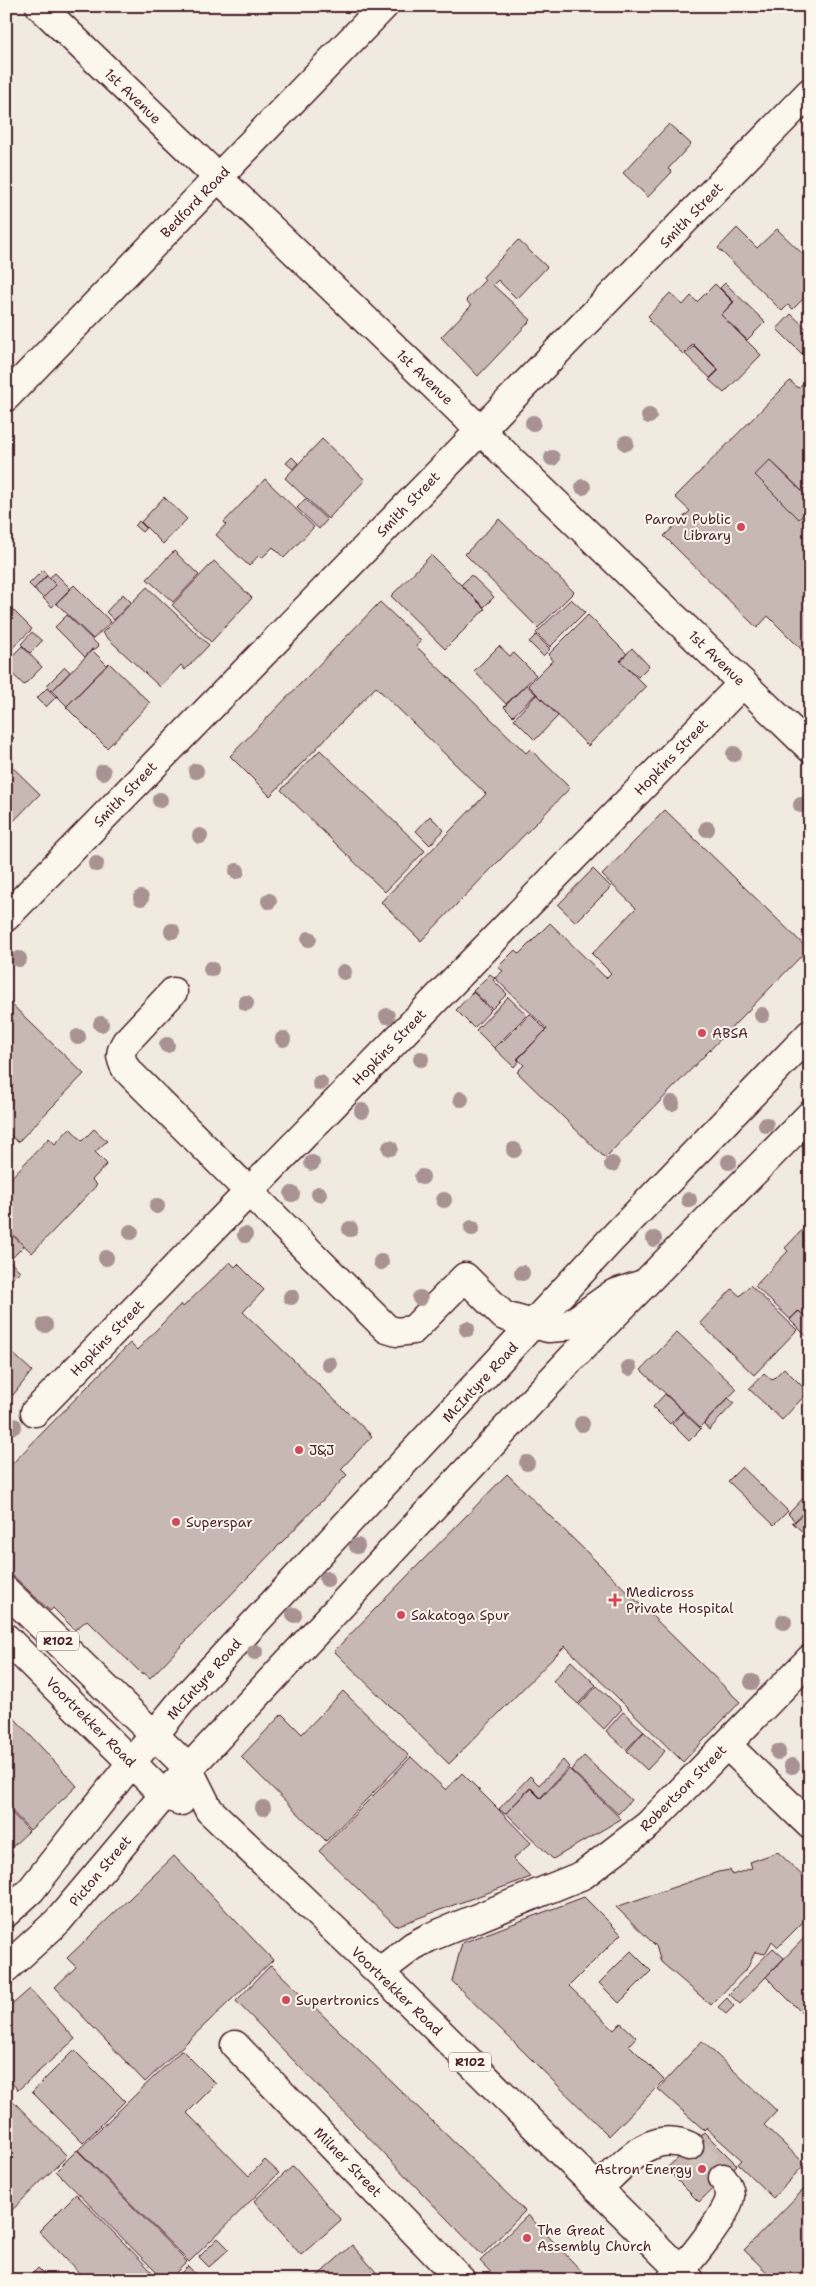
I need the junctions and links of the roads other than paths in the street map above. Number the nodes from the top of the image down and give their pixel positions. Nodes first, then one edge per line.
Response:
1 (40, 6) edge
2 (384, 6) edge
3 (810, 92) edge
4 (218, 177) junction
5 (6, 397) edge
6 (480, 430) junction
7 (743, 683) junction
8 (810, 748) edge
9 (6, 916) edge
10 (173, 992) dead end
11 (810, 1034) edge
12 (810, 1115) edge
13 (249, 1192) junction
14 (643, 1284) junction
15 (534, 1325) junction
16 (36, 1412) dead end
17 (6, 1591) edge
18 (6, 1638) edge
19 (810, 1659) edge
20 (155, 1734) junction
21 (726, 1745) junction
22 (132, 1762) junction
23 (188, 1768) junction
24 (164, 1795) junction
25 (208, 1810) junction
26 (810, 1825) edge
27 (6, 1913) edge
28 (6, 1968) edge
29 (379, 1972) junction
30 (235, 2045) dead end
31 (689, 2146) tunnel mouth
32 (723, 2178) tunnel mouth
33 (598, 2189) junction
34 (681, 2277) edge
35 (461, 2280) edge

1 - 4 street, 1st Avenue
2 - 4 street, Bedford Road
3 - 6 street, Smith Street
4 - 5 street, Bedford Road
4 - 6 street, 1st Avenue
6 - 7 street, 1st Avenue
6 - 9 street, Smith Street
7 - 8 street, 1st Avenue
7 - 13 street, Hopkins Street
10 - 13 street
11 - 15 street, McIntyre Road
12 - 14 street
13 - 15 street
13 - 16 street, Hopkins Street
14 - 15 street
14 - 23 street
15 - 20 street, McIntyre Road
17 - 20 street, Voortrekker Road / R102
18 - 22 street, Voortrekker Road / R102
19 - 21 street, Robertson Street
20 - 22 street
20 - 23 street, Voortrekker Road / R102
21 - 26 street
21 - 29 street, Robertson Street
22 - 24 street, Voortrekker Road / R102
22 - 27 street
23 - 24 street, Picton Street
23 - 25 street, Voortrekker Road / R102
24 - 25 street, Voortrekker Road / R102
24 - 28 street, Picton Street
25 - 29 street, Voortrekker Road / R102
29 - 33 street, Voortrekker Road / R102
30 - 35 street, Milner Street
31 - 33 street
32 - 34 street
33 - 34 street, Voortrekker Road / R102

